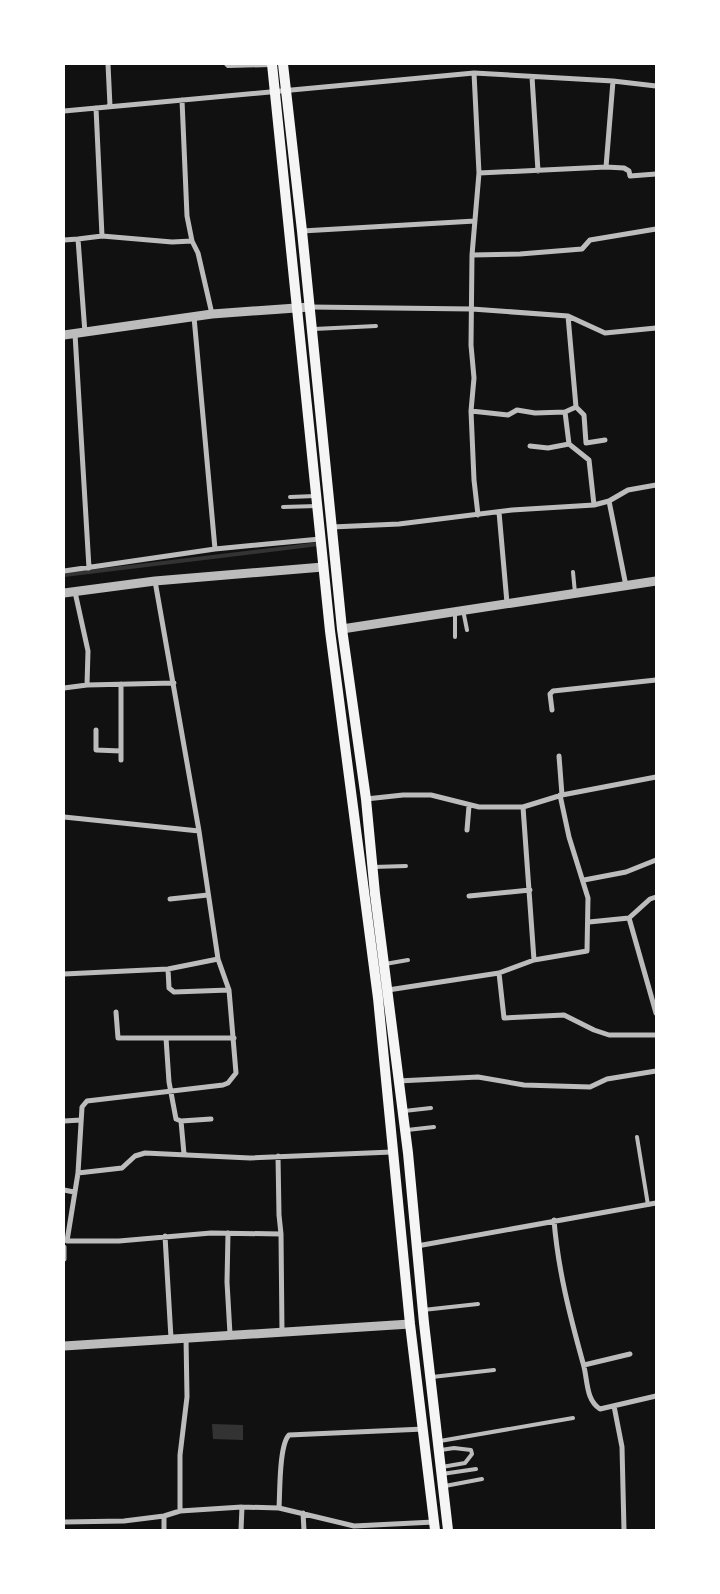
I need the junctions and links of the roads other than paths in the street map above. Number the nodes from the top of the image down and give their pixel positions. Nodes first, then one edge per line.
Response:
1 (108, 64) edge
2 (226, 64) edge
3 (272, 64) edge
4 (283, 64) edge
5 (474, 73) junction
6 (532, 77) junction
7 (613, 81) junction
8 (656, 86) edge
9 (285, 89) junction
10 (274, 90) junction
11 (182, 100) junction
12 (110, 106) junction
13 (96, 108) junction
14 (64, 111) edge
15 (606, 167) junction
16 (538, 171) junction
17 (479, 173) junction
18 (656, 174) edge
19 (475, 221) junction
20 (656, 229) edge
21 (302, 231) junction
22 (102, 236) junction
23 (78, 239) junction
24 (64, 240) edge
25 (192, 241) junction
26 (472, 255) junction
27 (310, 307) junction
28 (298, 308) junction
29 (472, 311) junction
30 (212, 314) junction
31 (568, 316) junction
32 (194, 317) junction
33 (376, 326) dead end
34 (656, 328) edge
35 (311, 330) junction
36 (300, 331) junction
37 (85, 333) junction
38 (75, 334) junction
39 (64, 336) edge
40 (576, 407) junction
41 (472, 410) junction
42 (565, 412) junction
43 (605, 440) dead end
44 (569, 444) junction
45 (530, 446) dead end
46 (656, 485) edge
47 (290, 496) dead end
48 (317, 501) junction
49 (609, 501) junction
50 (594, 505) junction
51 (283, 507) dead end
52 (499, 512) junction
53 (478, 516) junction
54 (332, 527) junction
55 (320, 539) junction
56 (215, 549) junction
57 (323, 567) junction
58 (336, 567) junction
59 (89, 568) junction
60 (64, 571) edge
61 (573, 572) dead end
62 (155, 581) junction
63 (656, 581) edge
64 (626, 586) junction
65 (75, 592) junction
66 (64, 593) edge
67 (575, 593) junction
68 (507, 603) junction
69 (459, 611) junction
70 (342, 629) junction
71 (467, 630) dead end
72 (330, 631) junction
73 (455, 636) dead end
74 (656, 680) edge
75 (174, 683) junction
76 (121, 684) junction
77 (88, 685) junction
78 (64, 688) edge
79 (552, 710) dead end
80 (356, 725) junction
81 (343, 727) junction
82 (96, 730) dead end
83 (121, 751) junction
84 (559, 756) dead end
85 (121, 760) dead end
86 (656, 777) edge
87 (561, 795) junction
88 (353, 798) junction
89 (366, 798) junction
90 (469, 806) junction
91 (524, 807) junction
92 (64, 818) edge
93 (369, 830) junction
94 (467, 830) dead end
95 (199, 831) junction
96 (357, 832) junction
97 (656, 860) edge
98 (406, 866) dead end
99 (372, 867) junction
100 (584, 880) junction
101 (530, 890) junction
102 (208, 895) junction
103 (469, 896) dead end
104 (656, 898) edge
105 (170, 899) dead end
106 (629, 918) junction
107 (589, 922) junction
108 (218, 959) junction
109 (408, 960) dead end
110 (534, 960) junction
111 (385, 964) junction
112 (168, 969) junction
113 (499, 973) junction
114 (64, 974) edge
115 (229, 990) junction
116 (388, 990) junction
117 (116, 1012) dead end
118 (656, 1012) edge
119 (656, 1035) edge
120 (166, 1038) junction
121 (234, 1038) junction
122 (656, 1072) edge
123 (398, 1081) junction
124 (172, 1092) junction
125 (431, 1108) dead end
126 (402, 1112) junction
127 (211, 1119) dead end
128 (81, 1120) junction
129 (64, 1121) edge
130 (181, 1121) junction
131 (434, 1127) dead end
132 (405, 1130) junction
133 (637, 1137) dead end
134 (392, 1152) junction
135 (184, 1154) junction
136 (278, 1156) junction
137 (408, 1169) junction
138 (394, 1171) junction
139 (78, 1172) junction
140 (64, 1190) edge
141 (74, 1192) junction
142 (656, 1203) edge
143 (648, 1205) junction
144 (554, 1220) junction
145 (228, 1233) junction
146 (282, 1234) junction
147 (165, 1236) junction
148 (65, 1245) edge
149 (417, 1246) junction
150 (403, 1248) junction
151 (64, 1259) edge
152 (478, 1304) dead end
153 (423, 1310) junction
154 (410, 1324) junction
155 (424, 1324) junction
156 (282, 1332) junction
157 (230, 1334) junction
158 (186, 1337) junction
159 (171, 1338) junction
160 (64, 1346) edge
161 (630, 1354) dead end
162 (584, 1365) junction
163 (494, 1370) dead end
164 (429, 1377) junction
165 (656, 1396) edge
166 (614, 1406) junction
167 (573, 1418) dead end
168 (424, 1429) junction
169 (425, 1443) junction
170 (438, 1446) junction
171 (476, 1469) dead end
172 (441, 1471) junction
173 (482, 1479) dead end
174 (443, 1486) junction
175 (242, 1507) junction
176 (279, 1508) junction
177 (180, 1511) junction
178 (303, 1513) junction
179 (164, 1516) junction
180 (64, 1522) edge
181 (435, 1526) edge
182 (164, 1530) edge
183 (241, 1530) edge
184 (304, 1530) edge
185 (448, 1530) edge
186 (624, 1530) edge

1 - 12 street
2 - 3 lane
3 - 10 main road
4 - 9 main road
5 - 6 street
5 - 9 street
5 - 17 street
6 - 7 street
6 - 16 street
7 - 8 street
7 - 15 street
9 - 10 street
9 - 21 main road
10 - 11 street
10 - 28 main road
11 - 12 street
11 - 25 street
12 - 13 street
13 - 14 street
13 - 22 street
15 - 16 street
15 - 18 street
16 - 17 street
17 - 19 street
19 - 21 street
19 - 26 street
20 - 26 street
21 - 27 main road
22 - 23 street
22 - 25 street
23 - 24 street
23 - 37 street
25 - 30 street
26 - 29 street
27 - 28 street
27 - 29 street
27 - 35 main road
28 - 30 street
28 - 36 main road
29 - 31 street
29 - 41 street
30 - 32 street
31 - 34 street
31 - 40 street
32 - 37 street
32 - 56 street
33 - 35 lane
35 - 36 main road
35 - 54 main road
36 - 48 main road
37 - 38 street
38 - 39 street
38 - 59 street
40 - 42 street
40 - 43 street
41 - 42 street
41 - 53 street
42 - 44 street
44 - 45 street
44 - 50 street
46 - 49 street
47 - 48 lane
48 - 51 lane
48 - 55 main road
49 - 50 street
49 - 64 street
50 - 52 street
52 - 53 street
52 - 68 street
53 - 54 street
54 - 58 main road
55 - 56 street
55 - 57 main road
56 - 59 street
57 - 58 main road
57 - 62 street
57 - 72 main road
58 - 70 main road
59 - 60 street
61 - 67 lane
62 - 65 street
62 - 75 street
63 - 64 street
64 - 67 street
65 - 66 street
65 - 77 street
67 - 68 street
68 - 69 street
69 - 70 street
69 - 71 lane
69 - 73 lane
70 - 72 street
70 - 80 main road
72 - 81 main road
74 - 79 street
75 - 76 street
75 - 95 street
76 - 77 street
76 - 83 street
77 - 78 street
80 - 81 main road
80 - 89 main road
81 - 88 main road
82 - 83 street
83 - 85 street
84 - 87 street
86 - 87 street
87 - 91 street
87 - 100 street
88 - 89 main road
88 - 96 main road
89 - 90 street
89 - 93 main road
90 - 91 street
90 - 94 street
91 - 101 street
92 - 95 street
93 - 96 main road
93 - 99 main road
95 - 102 street
96 - 134 main road
97 - 100 street
98 - 99 lane
99 - 111 main road
100 - 107 street
101 - 103 street
101 - 110 street
102 - 105 street
102 - 108 street
104 - 106 street
106 - 107 street
106 - 118 street
107 - 110 street
108 - 112 street
108 - 115 street
109 - 111 lane
110 - 113 street
111 - 116 main road
112 - 114 street
112 - 115 street
113 - 116 street
113 - 119 street
115 - 121 street
116 - 123 main road
117 - 120 street
120 - 121 street
120 - 124 street
121 - 124 street
122 - 123 street
123 - 126 main road
124 - 128 street
124 - 130 street
125 - 126 lane
126 - 132 main road
127 - 130 street
128 - 129 street
128 - 139 street
130 - 135 street
131 - 132 lane
132 - 137 main road
133 - 143 lane
134 - 136 street
134 - 138 main road
135 - 136 street
135 - 139 street
136 - 146 street
137 - 138 main road
137 - 149 main road
138 - 150 main road
139 - 141 street
140 - 141 street
141 - 148 street
142 - 143 street
143 - 144 street
144 - 149 street
144 - 162 street
145 - 146 street
145 - 147 street
145 - 157 street
146 - 156 street
147 - 148 street
147 - 159 street
148 - 151 street
149 - 150 main road
149 - 153 main road
150 - 154 main road
152 - 153 lane
153 - 155 main road
154 - 155 main road
154 - 156 street
154 - 168 main road
155 - 164 main road
156 - 157 street
157 - 158 street
158 - 159 street
158 - 177 street
159 - 160 street
161 - 162 street
162 - 166 street
163 - 164 lane
164 - 170 main road
165 - 166 street
166 - 186 street
167 - 170 lane
168 - 169 main road
168 - 176 street
169 - 170 main road
169 - 181 main road
170 - 172 main road
170 - 172 lane
171 - 172 lane
172 - 174 main road
173 - 174 lane
174 - 185 main road
175 - 176 street
175 - 177 street
175 - 183 street
176 - 178 street
177 - 179 street
178 - 181 street
178 - 184 street
179 - 180 street
179 - 182 street

